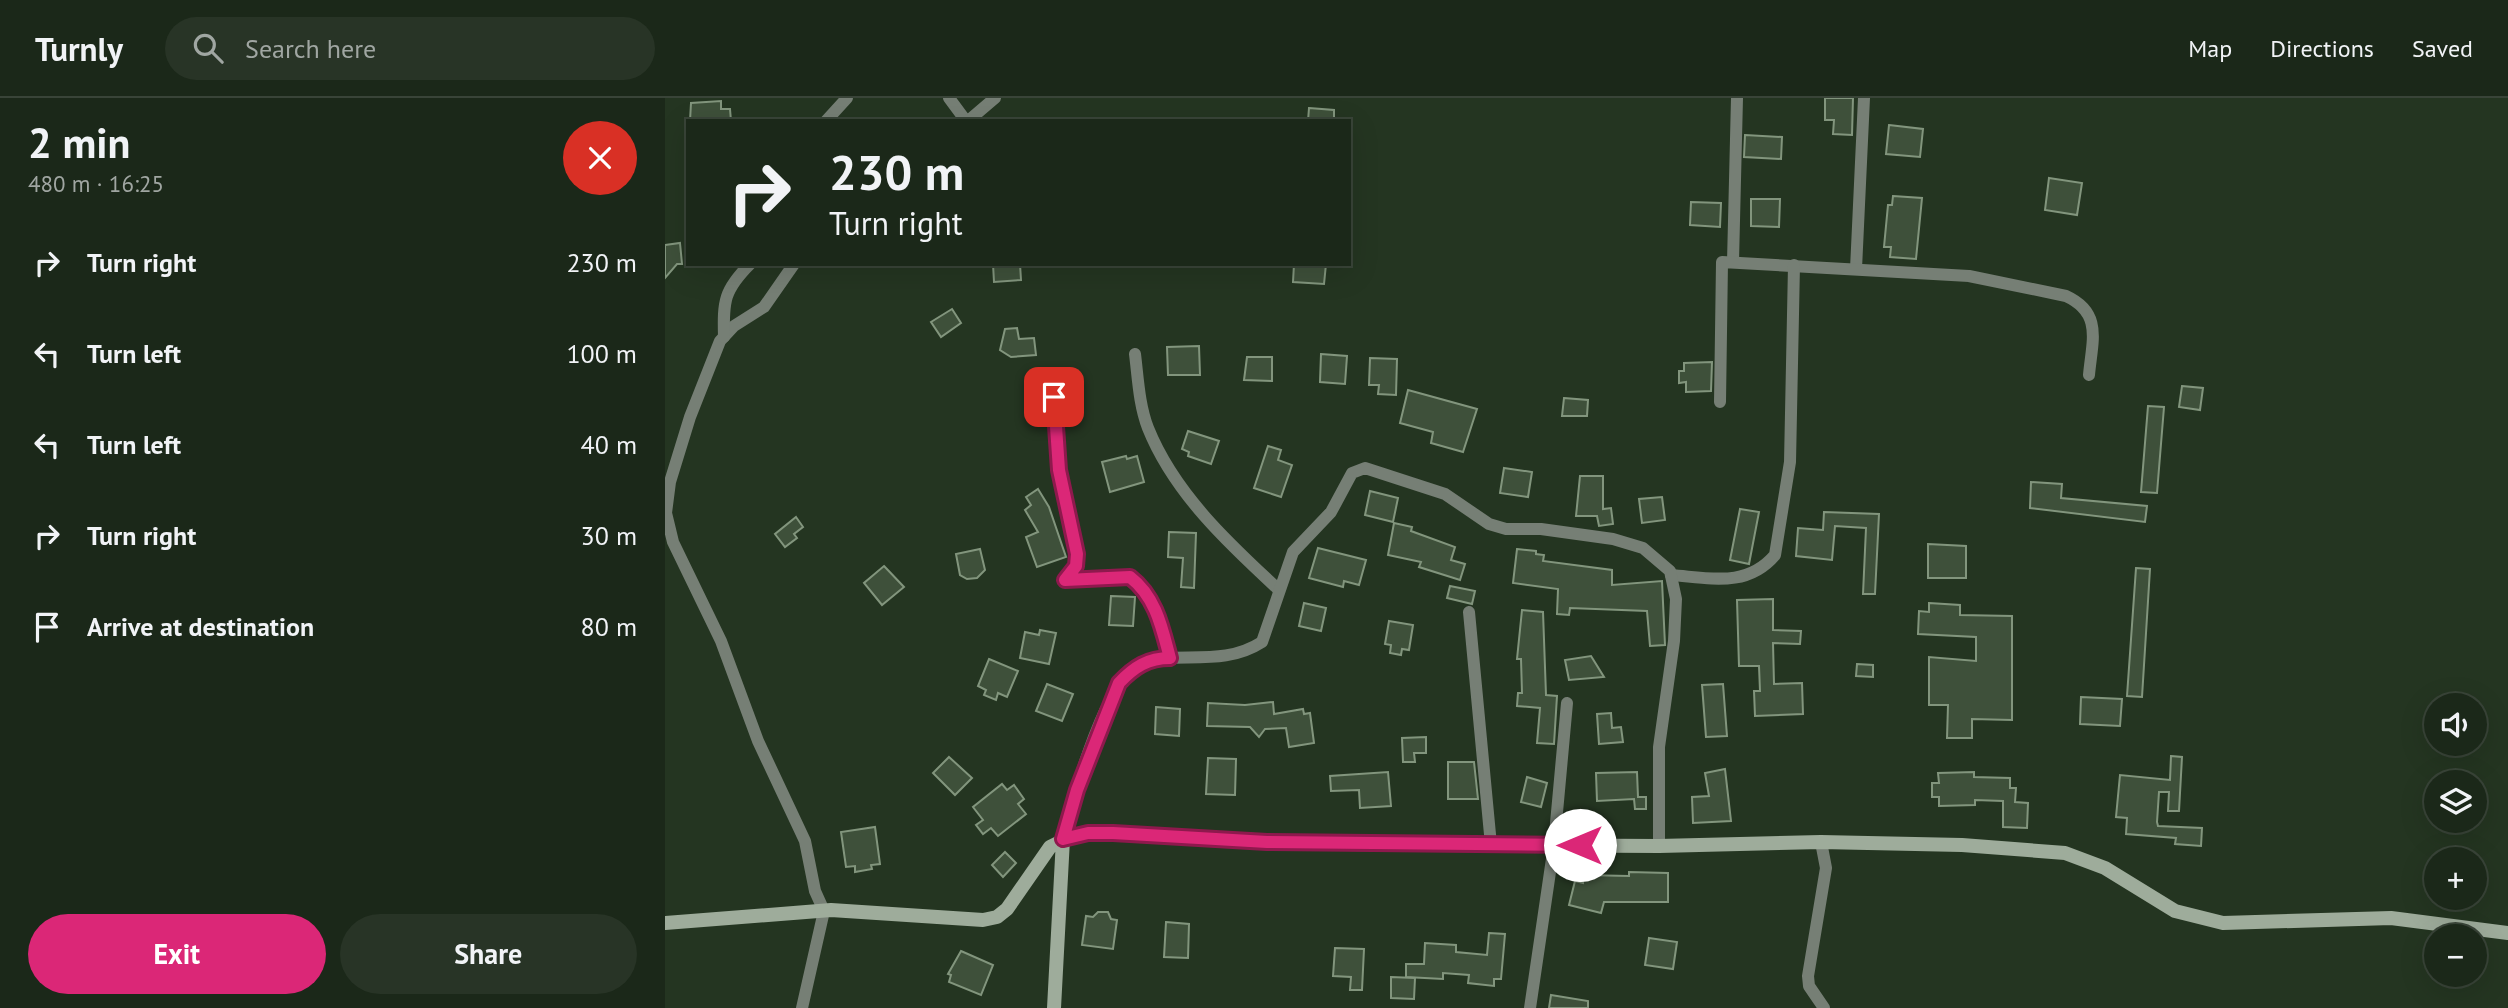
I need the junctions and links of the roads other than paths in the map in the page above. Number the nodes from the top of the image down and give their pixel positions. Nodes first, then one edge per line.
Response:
1 (847, 98) edge
2 (949, 98) edge
3 (995, 98) edge
4 (1737, 98) edge
5 (1864, 98) edge
6 (828, 119) edge
7 (965, 119) edge
8 (969, 119) edge
9 (1733, 262) junction
10 (1794, 265) junction
11 (748, 266) edge
12 (793, 266) edge
13 (1856, 269) junction
14 (724, 337) junction
15 (1135, 354) dead end
16 (1052, 373) dead end
17 (2089, 375) dead end
18 (1720, 402) dead end
19 (1671, 575) junction
20 (1279, 590) junction
21 (1469, 612) dead end
22 (1170, 658) junction
23 (1567, 704) dead end
24 (1063, 839) junction
25 (1821, 842) junction
26 (1491, 845) junction
27 (1554, 845) junction
28 (1659, 846) junction
29 (824, 911) junction
30 (665, 923) edge
31 (2508, 933) edge
32 (802, 1008) edge
33 (1054, 1008) edge
34 (1530, 1008) edge
35 (1824, 1008) edge

1 - 6 street
2 - 7 street
3 - 8 street
4 - 9 street
5 - 13 street
9 - 10 street
9 - 18 street
10 - 13 street
10 - 19 street
11 - 14 street
12 - 14 street
13 - 17 street
14 - 29 street
15 - 20 street
16 - 22 street
19 - 20 street
19 - 28 street
20 - 22 street
21 - 26 street
22 - 24 street
23 - 27 street
24 - 26 street
24 - 29 street
24 - 33 street
25 - 28 street
25 - 31 street
25 - 35 street
26 - 27 street
27 - 28 street
27 - 34 street
29 - 30 street
29 - 32 street

